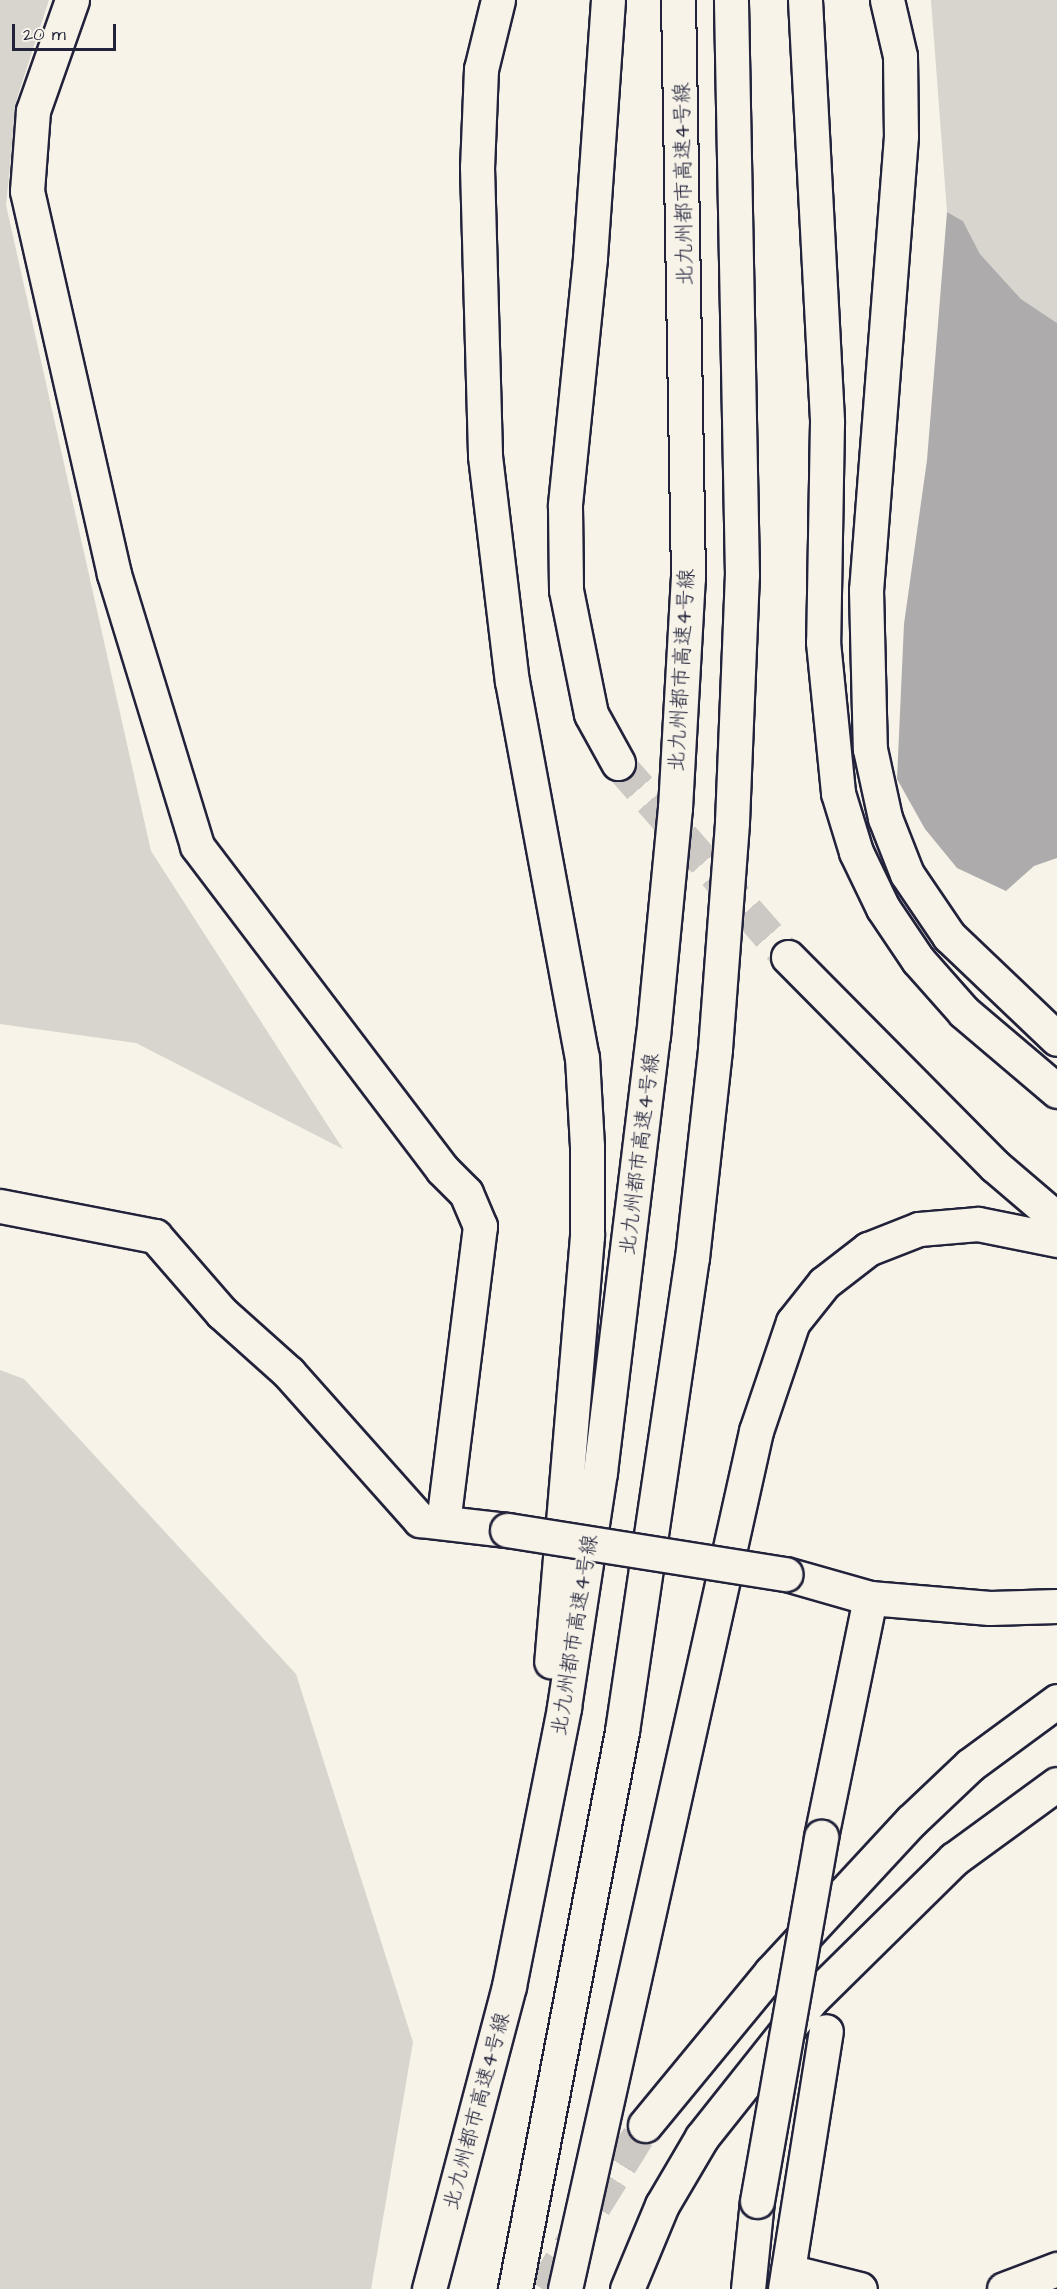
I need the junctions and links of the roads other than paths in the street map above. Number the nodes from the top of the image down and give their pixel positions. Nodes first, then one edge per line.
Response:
1 (72, 0) edge
2 (498, 0) edge
3 (608, 0) edge
4 (678, 0) edge
5 (731, 0) edge
6 (805, 0) edge
7 (887, 0) edge
8 (618, 763) tunnel mouth
9 (788, 957) tunnel mouth
10 (918, 960) junction
11 (1057, 1039) edge
12 (1057, 1074) edge
13 (1057, 1091) edge
14 (0, 1206) edge
15 (1057, 1219) edge
16 (1057, 1240) edge
17 (443, 1521) junction
18 (870, 1598) junction
19 (1057, 1606) edge
20 (1057, 1701) edge
21 (1057, 1784) edge
22 (531, 1887) junction
23 (826, 2031) dead end
24 (645, 2125) tunnel mouth
25 (1057, 2269) edge
26 (786, 2280) edge
27 (429, 2289) edge
28 (515, 2289) edge
29 (565, 2289) edge
30 (627, 2289) edge
31 (748, 2289) edge
32 (860, 2289) edge
33 (1004, 2289) edge

1 - 17 main road
2 - 22 main road
3 - 8 main road
4 - 22 main road, 北九州都市高速4号線
5 - 28 main road
6 - 10 main road
7 - 11 main road
9 - 15 main road
10 - 12 main road
10 - 13 main road
14 - 17 main road
16 - 29 main road
17 - 18 main road, bridge
18 - 19 main road
18 - 31 main road, bridge
20 - 24 main road
21 - 30 main road
22 - 27 main road, 北九州都市高速4号線
23 - 26 main road
25 - 33 main road
26 - 32 main road

